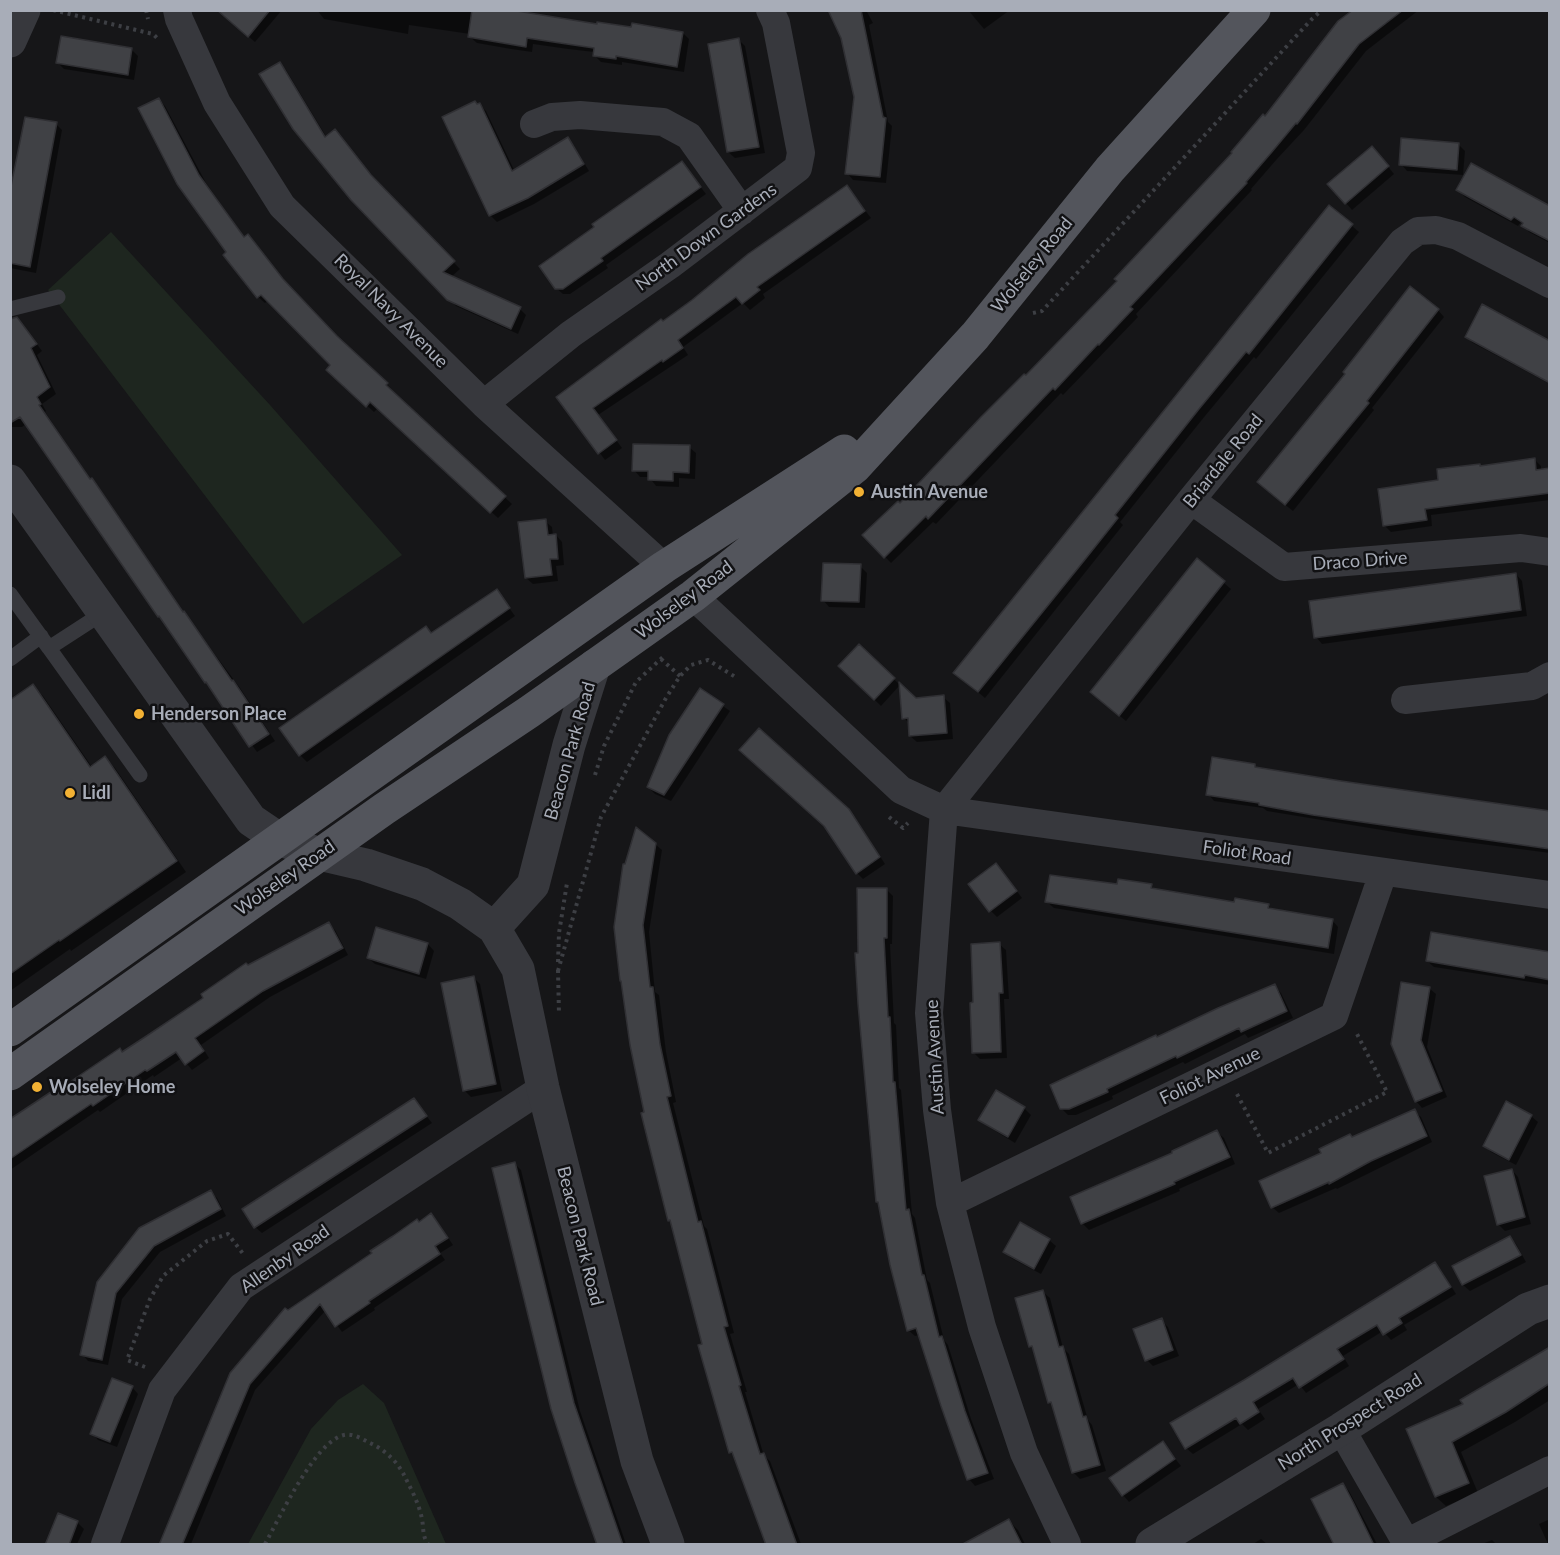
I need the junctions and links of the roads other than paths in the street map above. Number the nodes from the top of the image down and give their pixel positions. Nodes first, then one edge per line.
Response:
1 (24, 10) edge
2 (177, 10) edge
3 (770, 10) edge
4 (1225, 10) edge
5 (1254, 10) edge
6 (10, 41) edge
7 (534, 124) dead end
8 (742, 211) junction
9 (1550, 284) edge
10 (58, 297) dead end
11 (10, 309) edge
12 (484, 404) junction
13 (10, 481) edge
14 (1191, 500) junction
15 (1550, 552) edge
16 (664, 567) junction
17 (10, 594) edge
18 (693, 596) junction
19 (103, 613) junction
20 (45, 642) junction
21 (10, 659) edge
22 (594, 666) junction
23 (1550, 676) edge
24 (1405, 700) dead end
25 (140, 775) dead end
26 (944, 810) junction
27 (279, 839) junction
28 (319, 854) junction
29 (1383, 873) junction
30 (1550, 895) edge
31 (494, 928) junction
32 (10, 1030) edge
33 (10, 1074) edge
34 (543, 1088) junction
35 (950, 1203) junction
36 (1550, 1301) edge
37 (1341, 1429) junction
38 (1550, 1470) edge
39 (1407, 1544) edge
40 (105, 1545) edge
41 (668, 1545) edge
42 (1067, 1545) edge
43 (1152, 1545) edge

1 - 6 street
2 - 12 street, Royal Navy Avenue
3 - 8 street, North Down Gardens
4 - 16 main road, Wolseley Road
5 - 18 main road, Wolseley Road
7 - 8 street
8 - 12 street, North Down Gardens
9 - 14 street, Briardale Road
10 - 11 lane
12 - 16 street, Royal Navy Avenue
13 - 19 street
14 - 15 street, Draco Drive
14 - 26 street, Briardale Road
16 - 27 main road, Wolseley Road
17 - 20 lane
18 - 22 main road, Wolseley Road
18 - 26 street
19 - 20 lane
19 - 27 street
20 - 21 lane
20 - 25 lane
22 - 28 main road, Wolseley Road
22 - 31 street, Beacon Park Road
23 - 24 street
26 - 29 street, Foliot Road
26 - 35 street, Austin Avenue
27 - 28 street
27 - 32 main road, Wolseley Road
28 - 31 street, Beacon Park Road
28 - 33 main road, Wolseley Road
29 - 30 street, Foliot Road
29 - 35 street, Foliot Avenue
31 - 34 street, Beacon Park Road
34 - 40 street, Allenby Road
34 - 41 street, Beacon Park Road
35 - 42 street, Austin Avenue
36 - 37 street, North Prospect Road
37 - 39 street
37 - 43 street, North Prospect Road
38 - 39 street

